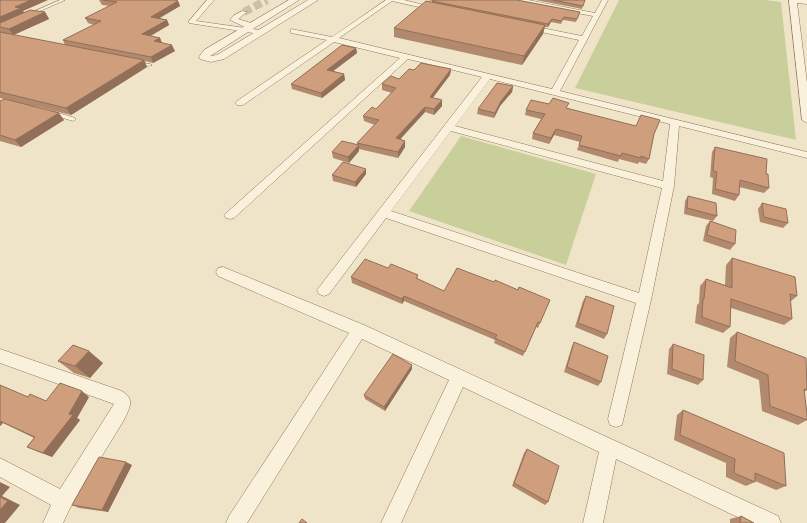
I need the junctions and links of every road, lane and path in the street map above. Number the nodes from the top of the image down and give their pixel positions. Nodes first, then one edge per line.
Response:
1 (63, 0) edge
2 (211, 0) edge
3 (295, 0) edge
4 (314, 0) edge
5 (390, 0) edge
6 (395, 0) edge
7 (517, 0) edge
8 (605, 0) edge
9 (792, 0) edge
10 (546, 2) edge
11 (807, 2) edge
12 (448, 11) edge
13 (244, 12) tunnel mouth
14 (28, 15) edge
15 (597, 15) junction
16 (516, 25) edge
17 (247, 27) junction
18 (264, 30) junction
19 (294, 31) dead end
20 (332, 39) junction
21 (584, 39) junction
22 (798, 43) junction
23 (807, 45) edge
24 (408, 56) junction
25 (128, 61) edge
26 (150, 66) dead end
27 (804, 71) edge
28 (487, 77) junction
29 (555, 92) junction
30 (240, 103) dead end
31 (45, 111) edge
32 (73, 118) dead end
33 (807, 120) edge
34 (675, 122) junction
35 (448, 127) junction
36 (807, 154) edge
37 (668, 186) junction
38 (383, 213) junction
39 (230, 215) dead end
40 (223, 272) dead end
41 (324, 290) dead end
42 (644, 300) junction
43 (359, 330) junction
44 (0, 356) edge
45 (459, 377) junction
46 (616, 419) dead end
47 (609, 448) junction
48 (0, 467) edge
49 (63, 501) junction
50 (53, 523) edge
51 (236, 523) edge
52 (391, 523) edge
53 (593, 523) edge
54 (771, 523) edge

1 - 14 lane
2 - 17 street
3 - 17 street
4 - 18 street
5 - 20 street
6 - 12 street
7 - 10 street
8 - 15 street
9 - 11 street
9 - 22 street
10 - 15 street
13 - 17 street
15 - 21 street
16 - 21 street
17 - 18 street
17 - 18 street
19 - 20 street
20 - 24 street
20 - 30 street
21 - 29 street
22 - 23 street
22 - 27 street
24 - 28 street
24 - 39 street
25 - 26 lane
27 - 33 street
28 - 29 street
28 - 35 street
29 - 34 street
31 - 32 lane
34 - 36 street
34 - 37 street
35 - 37 street
35 - 38 street
37 - 42 street
38 - 41 street
38 - 42 street
40 - 43 street
42 - 46 street
43 - 45 street
43 - 51 street
44 - 49 street
45 - 47 street
45 - 52 street
47 - 53 street
47 - 54 street
48 - 49 street
49 - 50 street

